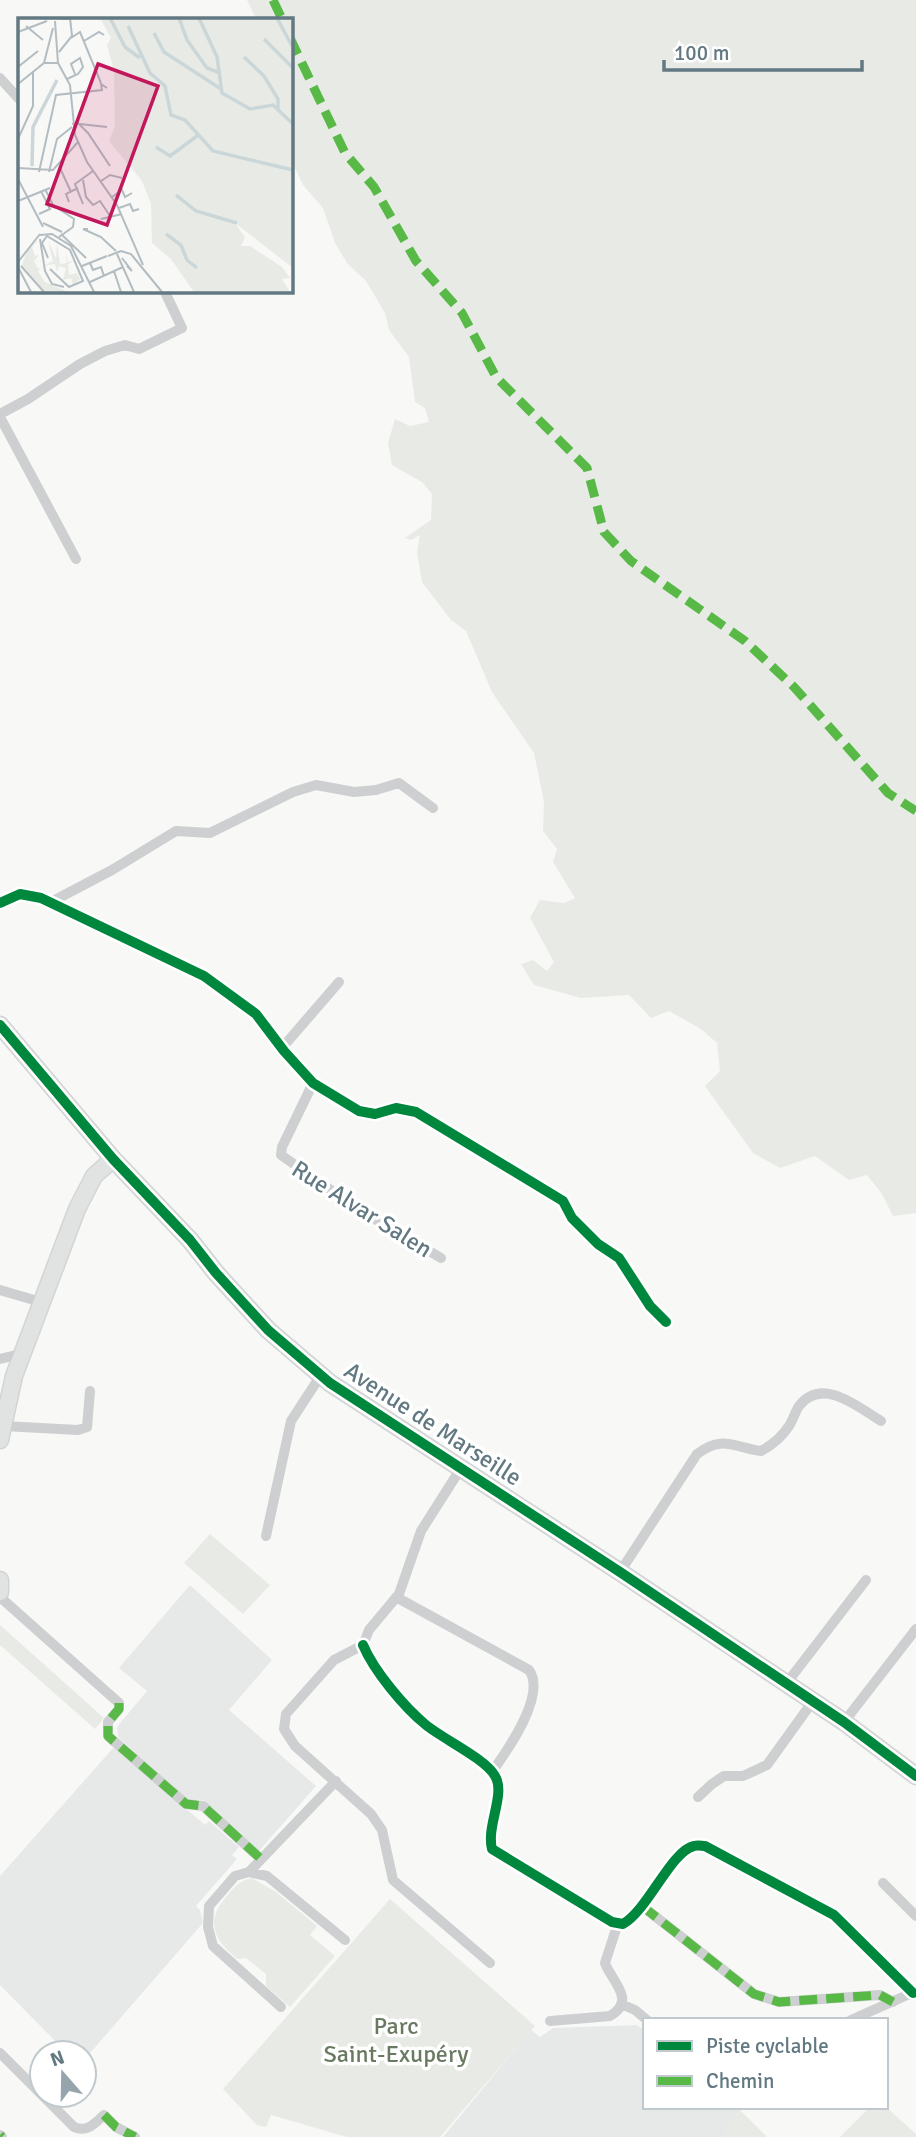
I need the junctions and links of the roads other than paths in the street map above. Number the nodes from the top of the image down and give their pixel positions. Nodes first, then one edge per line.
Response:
1 (0, 78) edge
2 (18, 98) edge
3 (165, 292) edge
4 (0, 416) edge
5 (76, 559) dead end
6 (433, 808) dead end
7 (51, 902) junction
8 (0, 904) edge
9 (339, 982) dead end
10 (0, 1025) edge
11 (282, 1048) junction
12 (313, 1083) junction
13 (113, 1158) junction
14 (441, 1258) dead end
15 (0, 1290) edge
16 (41, 1302) junction
17 (666, 1322) dead end
18 (21, 1354) junction
19 (0, 1359) edge
20 (321, 1375) junction
21 (90, 1391) dead end
22 (881, 1421) dead end
23 (2, 1433) edge
24 (461, 1468) junction
25 (266, 1536) dead end
26 (620, 1572) junction
27 (0, 1580) edge
28 (866, 1580) dead end
29 (0, 1592) edge
30 (0, 1597) edge
31 (396, 1597) junction
32 (916, 1629) edge
33 (363, 1645) junction
34 (786, 1684) junction
35 (813, 1701) junction
36 (844, 1722) junction
37 (492, 1772) junction
38 (916, 1776) edge
39 (336, 1781) junction
40 (698, 1797) dead end
41 (261, 1859) junction
42 (249, 1872) junction
43 (883, 1883) dead end
44 (642, 1906) junction
45 (916, 1916) edge
46 (618, 1923) junction
47 (345, 1940) dead end
48 (489, 1963) dead end
49 (914, 1992) edge
50 (893, 2001) junction
51 (621, 2004) junction
52 (281, 2007) dead end
53 (645, 2018) edge
54 (855, 2018) edge
55 (550, 2021) dead end
56 (0, 2053) edge
57 (135, 2137) edge

1 - 2 street
3 - 4 street
4 - 5 street
6 - 7 street
7 - 8 street
7 - 11 street
9 - 11 street
10 - 13 street, Avenue de Marseille
11 - 12 street
12 - 14 street, Rue Alvar Salen
12 - 17 street
13 - 16 street
13 - 20 street, Avenue de Marseille
15 - 16 street
16 - 18 street
18 - 19 street
18 - 23 street
20 - 24 street, Avenue de Marseille
20 - 25 street
21 - 23 street
22 - 26 street
24 - 26 street, Avenue de Marseille
24 - 31 street
26 - 34 street, Avenue de Marseille
27 - 29 street
28 - 34 street
30 - 41 street
31 - 33 street
31 - 37 street
32 - 36 street
33 - 37 street
33 - 39 street
34 - 35 street, Avenue de Marseille
35 - 36 street, Avenue de Marseille
35 - 40 street
36 - 38 street, Avenue de Marseille
37 - 46 street
39 - 41 street
39 - 48 street
41 - 42 street
42 - 47 street
42 - 52 street
43 - 45 street
44 - 46 street
44 - 49 street
44 - 50 street
46 - 51 street
49 - 50 street
50 - 54 street
51 - 53 street
51 - 55 street
56 - 57 street

